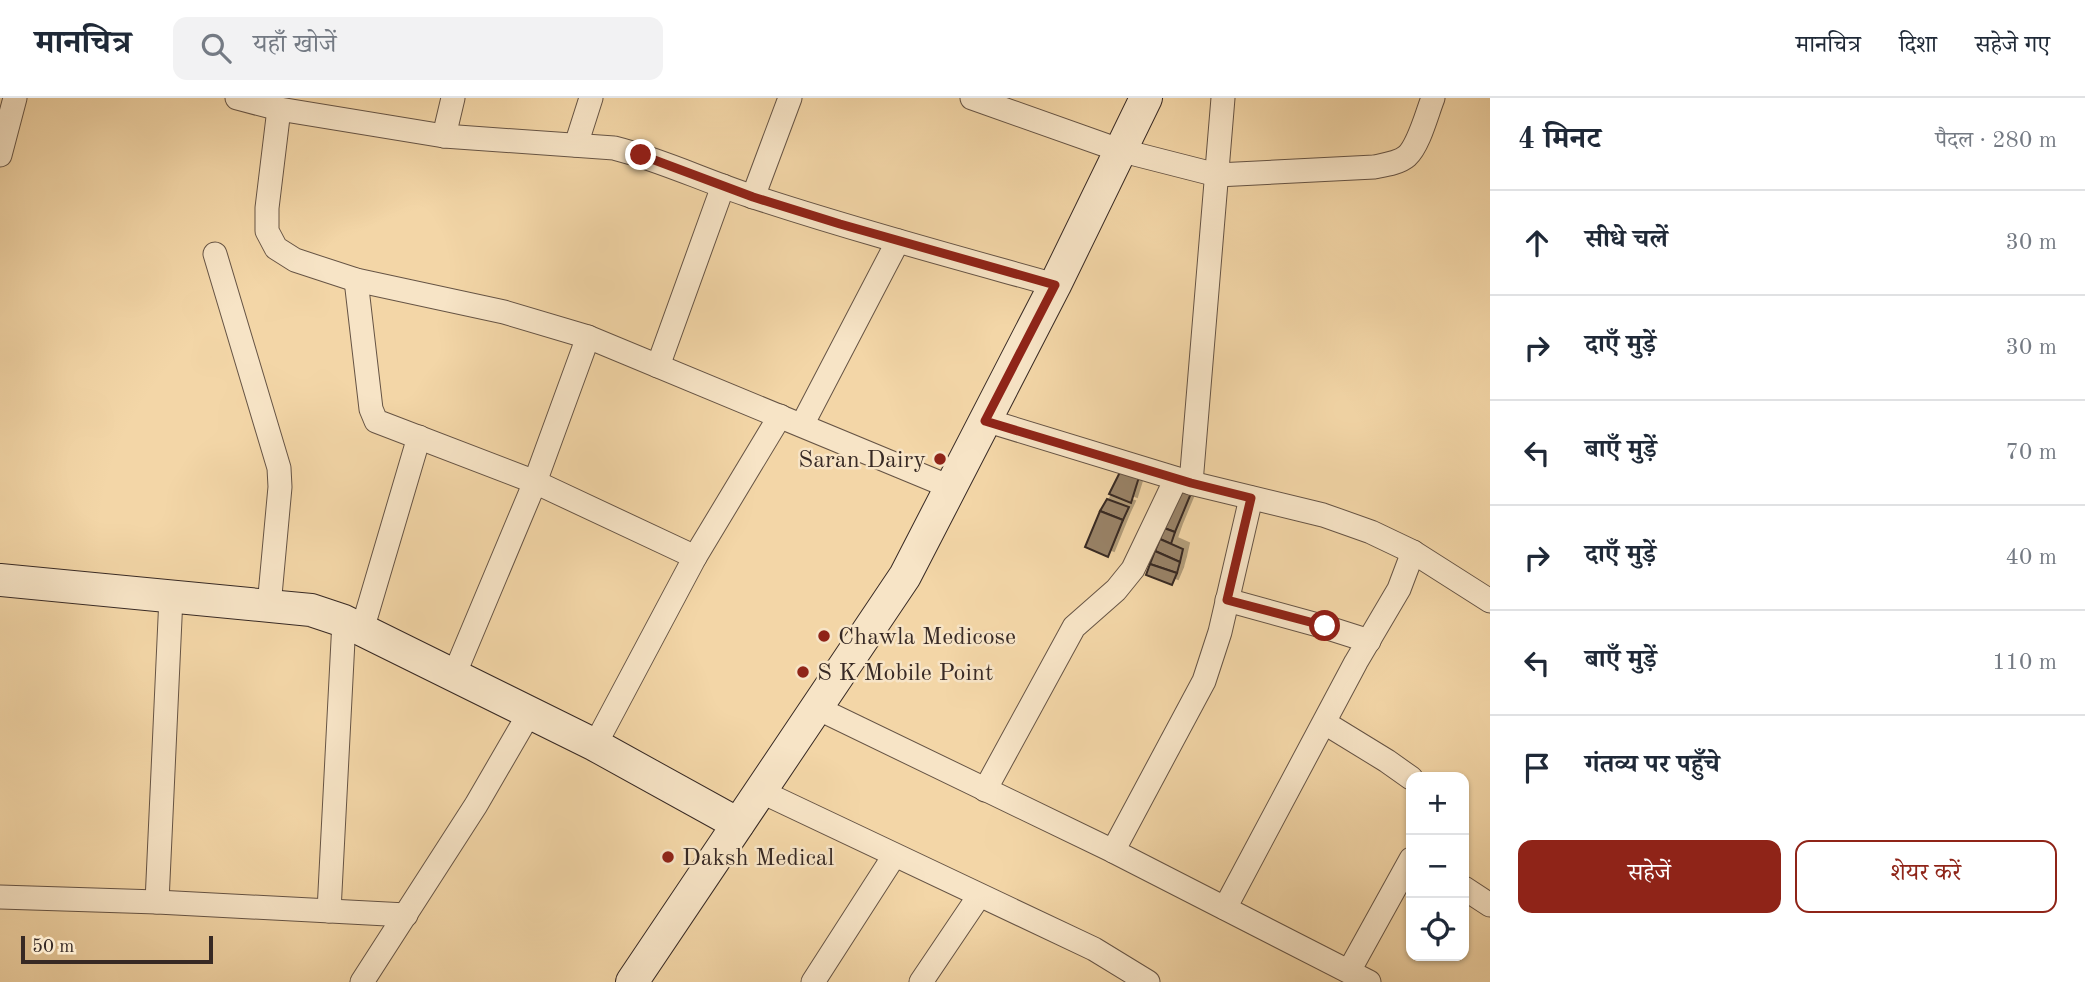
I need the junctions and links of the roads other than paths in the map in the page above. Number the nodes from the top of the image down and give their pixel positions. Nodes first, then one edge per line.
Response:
1 (15, 98) edge
2 (237, 98) edge
3 (453, 98) edge
4 (591, 98) edge
5 (790, 98) edge
6 (972, 98) edge
7 (1146, 98) edge
8 (1223, 98) edge
9 (1433, 98) edge
10 (279, 108) junction
11 (444, 136) junction
12 (576, 145) junction
13 (1119, 150) junction
14 (0, 155) edge
15 (1217, 175) junction
16 (723, 186) junction
17 (753, 197) junction
18 (898, 241) junction
19 (215, 254) dead end
20 (356, 280) junction
21 (1055, 285) junction
22 (588, 337) junction
23 (658, 366) junction
24 (780, 416) junction
25 (985, 421) junction
26 (802, 425) junction
27 (419, 438) junction
28 (1183, 481) junction
29 (535, 482) junction
30 (950, 487) junction
31 (1251, 498) junction
32 (1413, 552) junction
33 (695, 557) junction
34 (0, 580) edge
35 (171, 597) junction
36 (1227, 600) junction
37 (1490, 601) edge
38 (269, 606) junction
39 (353, 625) junction
40 (1369, 641) junction
41 (454, 675) junction
42 (817, 708) junction
43 (530, 712) junction
44 (1325, 723) junction
45 (595, 745) junction
46 (1406, 774) edge
47 (985, 790) junction
48 (760, 791) junction
49 (738, 824) junction
50 (1113, 851) junction
51 (894, 856) junction
52 (1406, 868) edge
53 (1469, 891) edge
54 (979, 896) junction
55 (0, 897) edge
56 (157, 902) junction
57 (1490, 905) edge
58 (1226, 908) junction
59 (329, 911) junction
60 (406, 915) junction
61 (1349, 971) junction
62 (641, 979) edge
63 (1141, 980) edge
64 (362, 982) edge
65 (813, 982) edge
66 (921, 982) edge
67 (1369, 982) edge

1 - 14 street
2 - 10 street
3 - 11 street
4 - 12 street
5 - 17 street
6 - 13 street
7 - 13 main road
8 - 15 street
9 - 15 street
10 - 11 street
10 - 20 street
11 - 12 street
12 - 16 street
13 - 15 street
13 - 21 main road
15 - 28 street
16 - 17 street
16 - 23 street
17 - 18 street
18 - 21 street
18 - 26 street
19 - 38 street
20 - 22 street
20 - 27 street
21 - 25 main road
22 - 23 street
22 - 29 street
23 - 24 street
24 - 26 street
24 - 33 street
25 - 28 street
25 - 30 main road
26 - 30 street
27 - 29 street
27 - 39 street
28 - 31 street
28 - 47 street
29 - 33 street
29 - 41 street
30 - 42 main road
31 - 32 street
31 - 36 street
32 - 37 street
32 - 40 street
33 - 45 street
34 - 35 main road
35 - 38 main road
35 - 56 street
36 - 40 street
36 - 50 street
38 - 39 main road
39 - 41 main road
39 - 59 street
40 - 44 street
41 - 43 main road
42 - 47 street
42 - 48 main road
43 - 45 main road
43 - 60 street
44 - 46 street
44 - 58 street
45 - 49 main road
47 - 50 street
48 - 49 main road
48 - 51 street
49 - 62 main road
50 - 58 street
51 - 54 street
51 - 65 street
52 - 61 street
53 - 57 street
54 - 63 street
54 - 66 street
55 - 56 street
56 - 59 street
58 - 61 street
59 - 60 street
60 - 64 street
61 - 67 street

